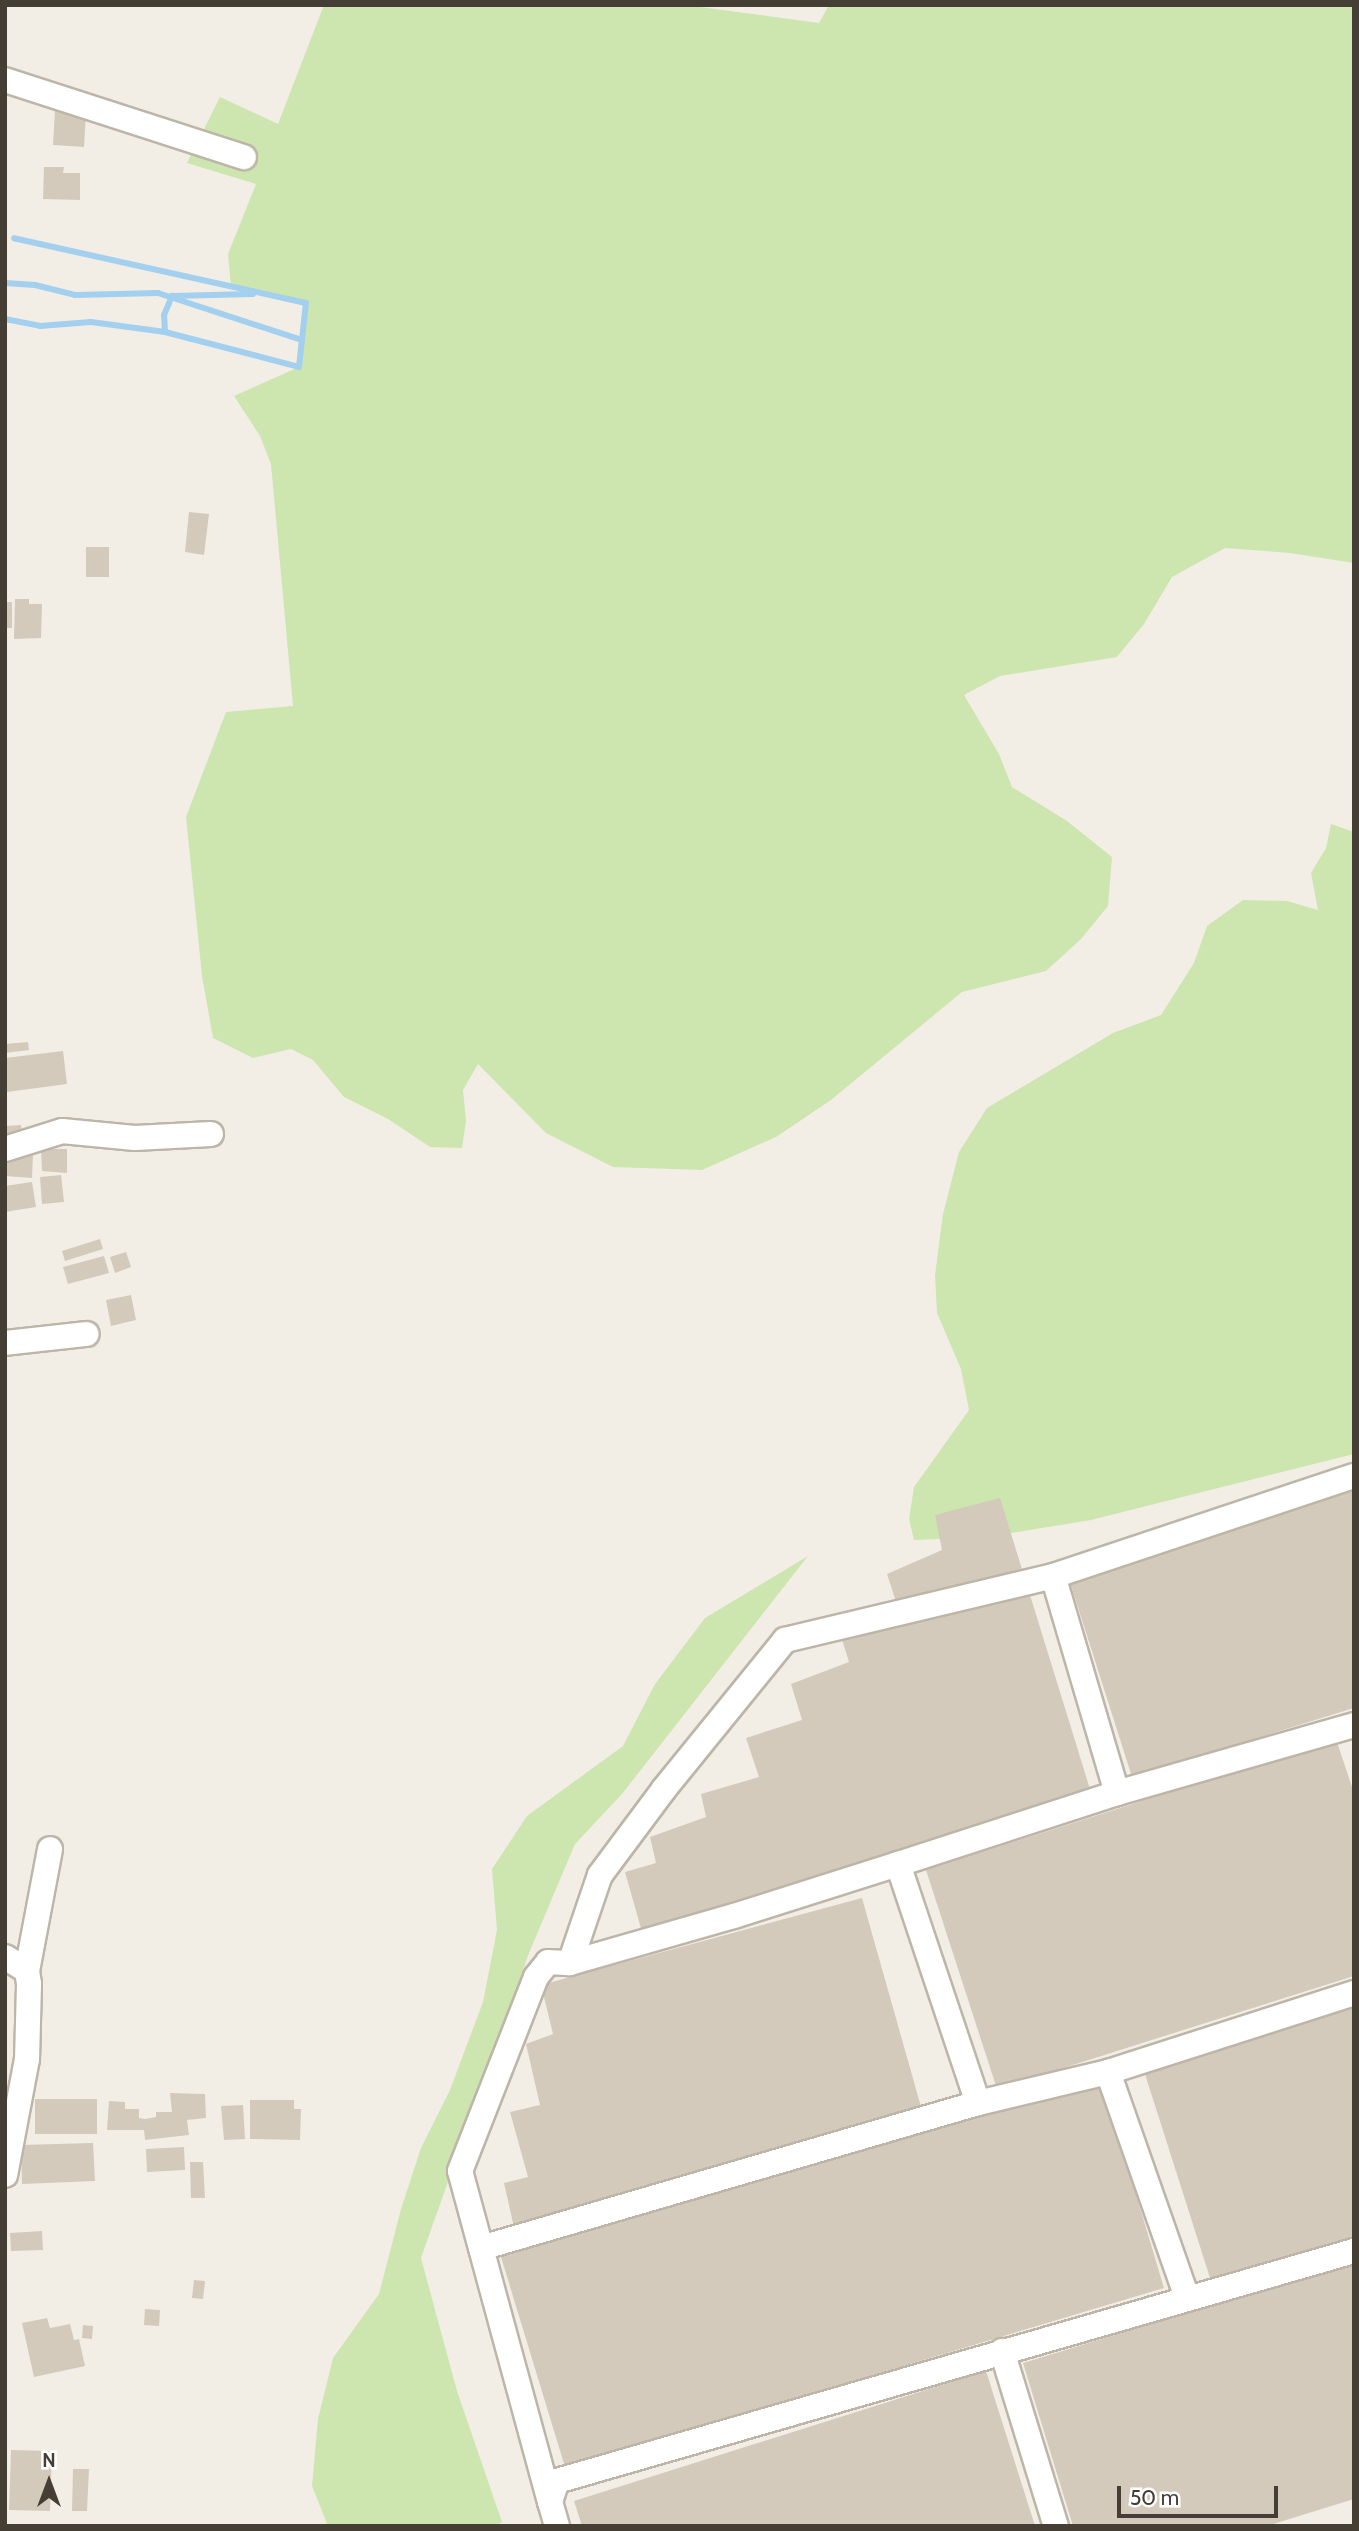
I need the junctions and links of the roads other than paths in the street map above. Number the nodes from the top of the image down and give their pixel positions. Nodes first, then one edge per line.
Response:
1 (5, 80) edge
2 (244, 157) dead end
3 (211, 1134) dead end
4 (5, 1149) edge
5 (87, 1334) dead end
6 (5, 1343) edge
7 (1354, 1476) edge
8 (1053, 1576) junction
9 (1353, 1727) edge
10 (1117, 1793) junction
11 (50, 1849) dead end
12 (898, 1864) junction
13 (5, 1957) edge
14 (570, 1963) junction
15 (27, 1971) junction
16 (1354, 1993) edge
17 (1108, 2072) junction
18 (978, 2103) junction
19 (8, 2144) edge
20 (5, 2175) edge
21 (481, 2248) junction
22 (1354, 2251) edge
23 (1187, 2298) junction
24 (1002, 2351) junction
25 (550, 2502) junction
26 (557, 2526) edge
27 (1056, 2526) edge

1 - 2 street
3 - 4 street
5 - 6 street
7 - 8 street
8 - 10 street
8 - 14 street
9 - 10 street
10 - 12 street
11 - 15 street
12 - 14 street
12 - 18 street
13 - 15 street
14 - 21 street
15 - 19 street
16 - 17 street
17 - 18 street
17 - 23 street
18 - 21 street
19 - 20 street
21 - 25 street
22 - 23 street
23 - 24 street
24 - 25 street
24 - 27 street
25 - 26 street

